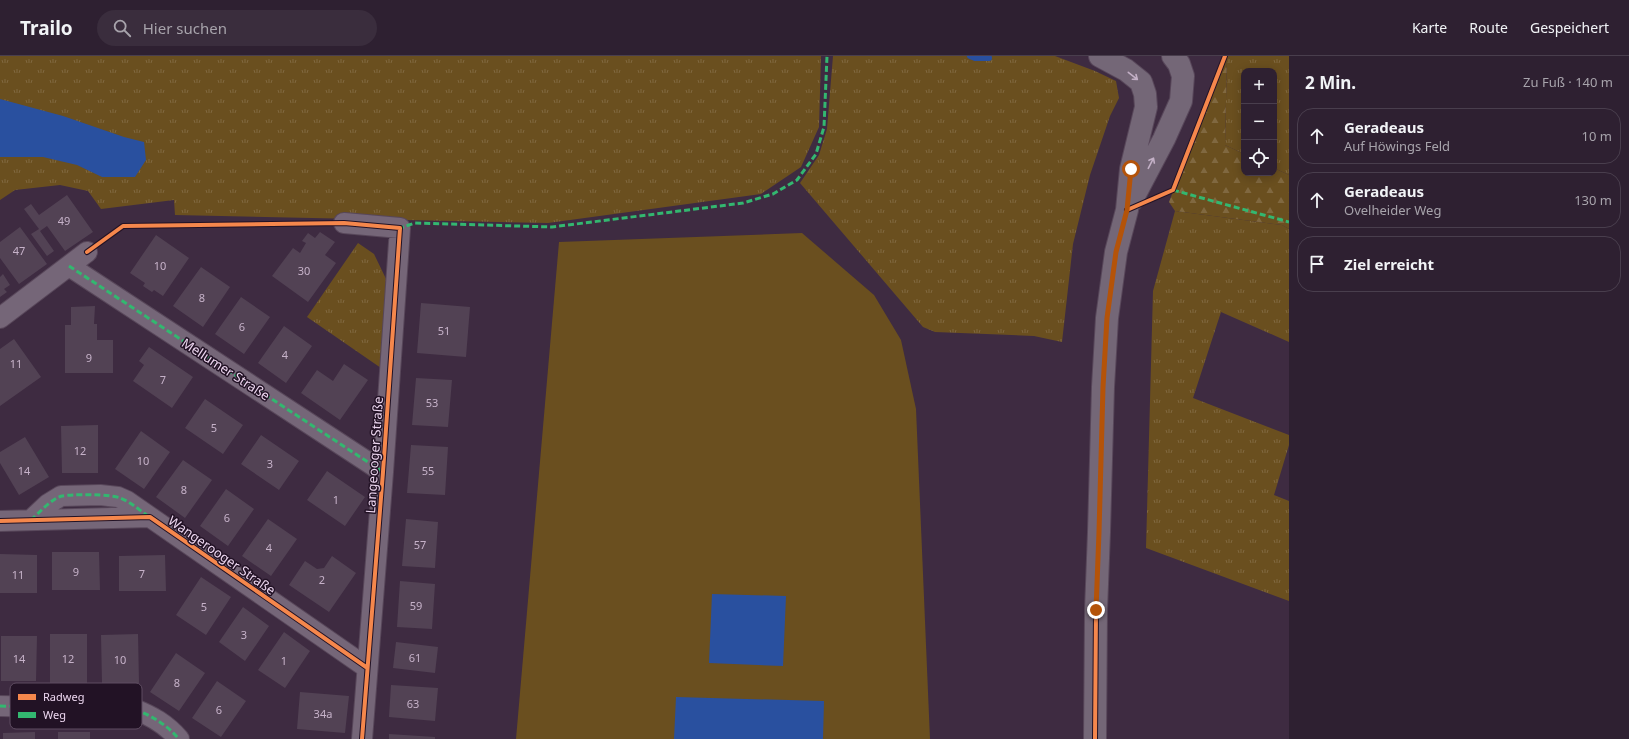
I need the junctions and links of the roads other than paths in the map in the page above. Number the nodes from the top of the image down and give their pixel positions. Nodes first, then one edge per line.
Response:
1 (1100, 56) edge
2 (1173, 56) edge
3 (1127, 210) junction
4 (344, 223) dead end
5 (87, 252) dead end
6 (69, 266) junction
7 (0, 318) edge
8 (383, 472) junction
9 (0, 521) edge
10 (366, 667) junction
11 (0, 706) edge
12 (10, 706) edge
13 (142, 712) edge
14 (179, 739) edge
15 (362, 739) edge
16 (1095, 739) edge

1 -> 3 main road
3 -> 2 main road
3 - 16 main road
4 - 8 street, Langeooger Straße
5 - 6 street
6 - 7 street
6 - 8 street, Mellumer Straße
8 - 10 street, Langeooger Straße
9 - 10 street, Wangerooger Straße
10 - 15 street, Langeooger Straße
11 - 12 street
13 - 14 street

